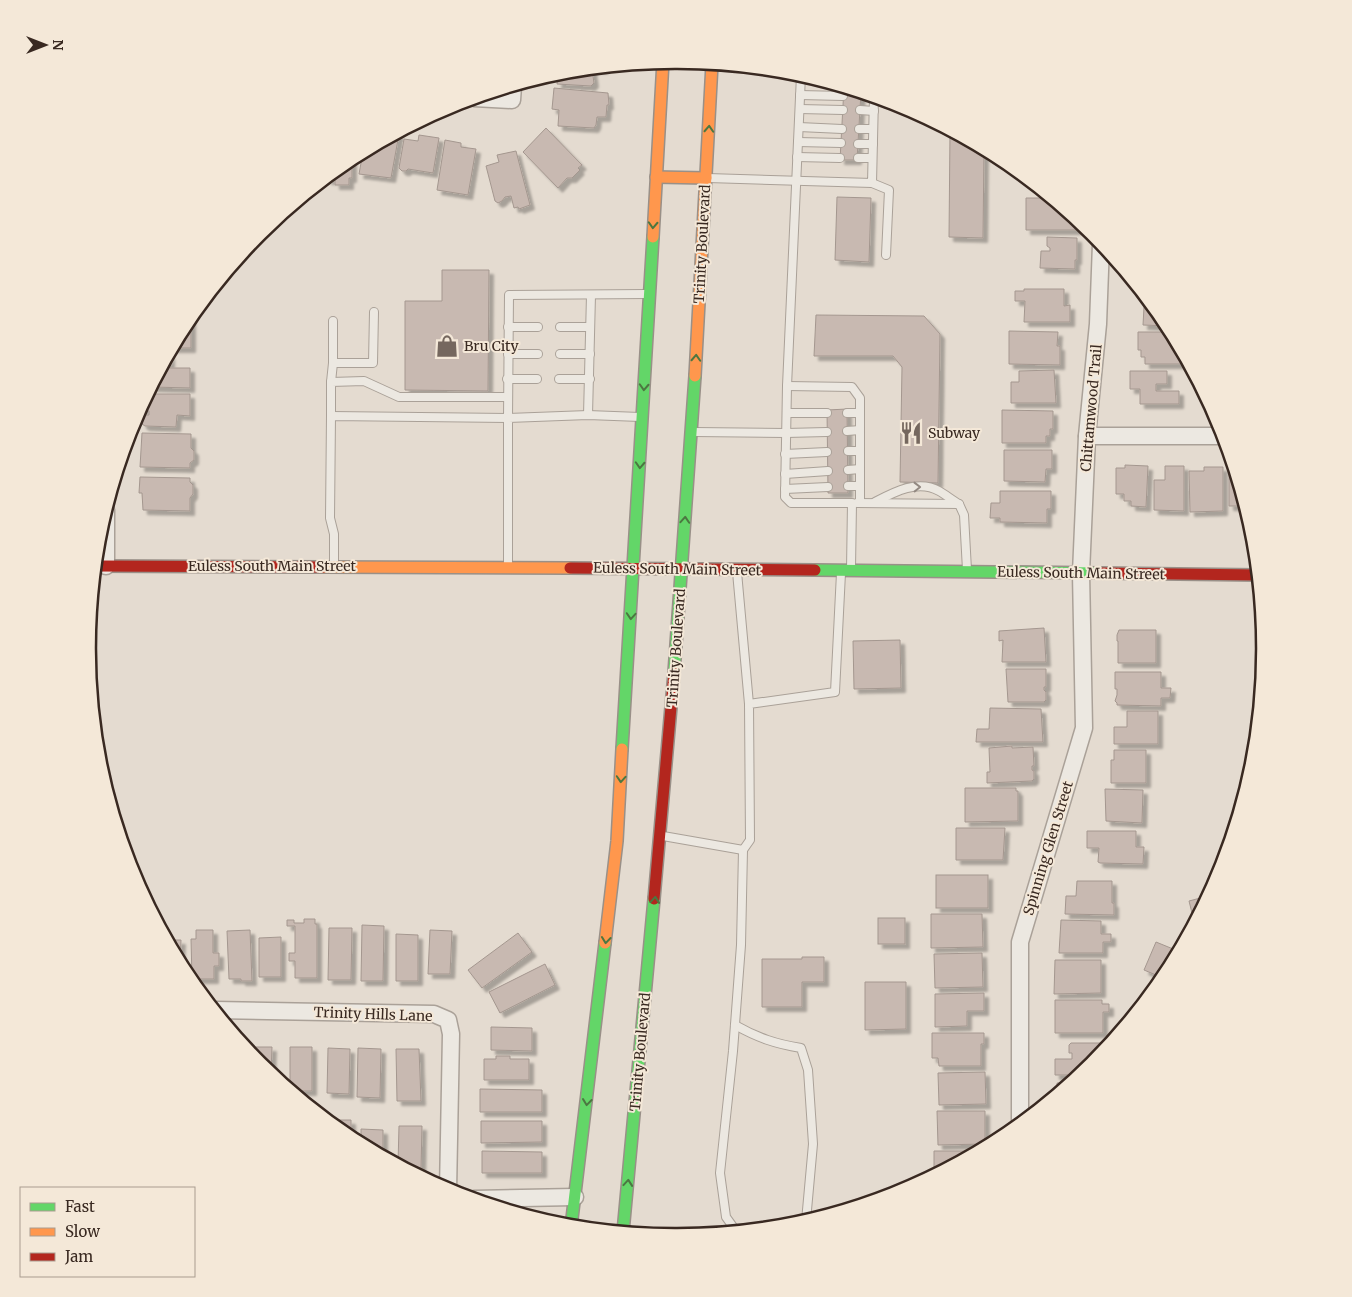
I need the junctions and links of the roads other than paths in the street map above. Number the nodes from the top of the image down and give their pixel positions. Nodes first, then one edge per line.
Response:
1 (662, 69) edge
2 (712, 70) edge
3 (801, 83) edge
4 (800, 95) junction
5 (843, 96) dead end
6 (873, 104) edge
7 (800, 109) junction
8 (843, 110) dead end
9 (860, 110) dead end
10 (874, 111) junction
11 (799, 127) junction
12 (842, 128) dead end
13 (859, 129) dead end
14 (873, 129) junction
15 (798, 142) junction
16 (841, 143) dead end
17 (858, 144) dead end
18 (873, 144) junction
19 (797, 156) junction
20 (840, 158) dead end
21 (858, 158) dead end
22 (872, 158) junction
23 (656, 177) junction
24 (706, 178) junction
25 (796, 180) junction
26 (872, 183) junction
27 (886, 254) dead end
28 (1101, 254) edge
29 (649, 294) junction
30 (591, 295) junction
31 (374, 312) dead end
32 (334, 321) dead end
33 (538, 327) dead end
34 (560, 327) dead end
35 (590, 327) junction
36 (508, 328) junction
37 (508, 354) junction
38 (538, 354) dead end
39 (560, 354) dead end
40 (590, 354) junction
41 (334, 363) junction
42 (507, 379) junction
43 (537, 379) dead end
44 (559, 379) dead end
45 (590, 379) junction
46 (331, 382) junction
47 (787, 386) junction
48 (507, 397) junction
49 (787, 413) junction
50 (827, 413) dead end
51 (847, 413) dead end
52 (860, 413) junction
53 (588, 415) junction
54 (331, 416) junction
55 (642, 417) junction
56 (508, 418) junction
57 (860, 430) junction
58 (847, 431) dead end
59 (692, 432) junction
60 (827, 432) dead end
61 (786, 434) junction
62 (1087, 436) junction
63 (1215, 436) edge
64 (848, 451) dead end
65 (860, 451) junction
66 (827, 452) dead end
67 (786, 454) junction
68 (860, 469) junction
69 (848, 470) dead end
70 (828, 471) dead end
71 (786, 474) junction
72 (848, 486) dead end
73 (860, 486) junction
74 (828, 487) dead end
75 (786, 488) junction
76 (852, 503) junction
77 (860, 503) junction
78 (873, 503) junction
79 (959, 504) junction
80 (102, 566) edge
81 (334, 566) junction
82 (508, 567) junction
83 (634, 568) junction
84 (681, 569) junction
85 (737, 569) junction
86 (846, 571) junction
87 (967, 572) junction
88 (1081, 573) junction
89 (1251, 575) edge
90 (750, 704) junction
91 (661, 835) junction
92 (743, 850) junction
93 (223, 1010) edge
94 (736, 1025) junction
95 (1020, 1115) edge
96 (448, 1181) edge
97 (575, 1197) junction
98 (495, 1199) edge
99 (807, 1213) edge
100 (572, 1218) edge
101 (624, 1225) edge
102 (732, 1225) edge

1 - 23 main road
24 -> 2 main road, Trinity Boulevard
3 - 4 lane
4 - 5 lane
4 - 7 lane
6 - 10 lane
7 - 8 lane
7 - 11 lane
9 - 10 lane
10 - 14 lane
11 - 12 lane
11 - 15 lane
13 - 14 lane
14 - 18 lane
15 - 16 lane
15 - 19 lane
17 - 18 lane
18 - 22 lane
19 - 20 lane
19 - 25 lane
21 - 22 lane
22 - 26 lane
23 - 24 main road
23 -> 29 main road
24 - 25 lane
59 -> 24 main road, Trinity Boulevard
25 - 26 lane
25 - 47 lane
26 - 27 lane
28 - 62 street, Chittamwood Trail
29 - 30 lane
29 -> 55 main road
30 - 35 lane
30 - 36 lane
31 - 41 lane
32 - 41 lane
33 - 36 lane
34 - 35 lane
35 - 40 lane
36 - 37 lane
37 - 38 lane
37 - 42 lane
39 - 40 lane
40 - 45 lane
41 - 46 lane
42 - 43 lane
42 - 48 lane
44 - 45 lane
45 - 53 lane
46 - 48 lane
46 - 54 lane
47 - 49 lane
47 - 52 lane
48 - 56 lane
49 - 50 lane
49 - 61 lane
51 - 52 lane
52 - 57 lane
53 - 55 lane
53 - 56 lane
54 - 56 lane
54 - 81 lane
55 -> 83 main road
56 - 82 lane
57 - 58 lane
57 - 65 lane
59 - 61 lane
84 -> 59 main road, Trinity Boulevard
60 - 61 lane
61 - 67 lane
62 - 63 street
62 - 88 street, Chittamwood Trail
64 - 65 lane
65 - 68 lane
66 - 67 lane
67 - 71 lane
68 - 69 lane
68 - 73 lane
70 - 71 lane
71 - 75 lane
72 - 73 lane
73 - 77 lane
74 - 75 lane
75 - 76 lane
76 - 77 lane
76 - 86 lane
77 - 78 lane
78 - 79 lane
78 -> 79 lane
79 - 87 lane
80 - 81 main road, Euless South Main Street
81 - 82 main road, Euless South Main Street
82 - 83 main road, Euless South Main Street
83 - 84 main road, Euless South Main Street
83 -> 97 main road
84 - 85 main road, Euless South Main Street
84 - 91 main road, Trinity Boulevard
85 - 86 main road, Euless South Main Street
85 - 90 lane
86 - 87 main road, Euless South Main Street
86 - 90 lane
87 - 88 main road, Euless South Main Street
88 - 89 main road, Euless South Main Street
88 - 95 street, Spinning Glen Street
90 - 92 lane
91 - 92 lane
101 -> 91 main road, Trinity Boulevard
92 - 94 lane
93 - 96 street, Trinity Hills Lane
94 - 99 lane
94 - 102 lane
97 - 98 street
97 - 100 main road

